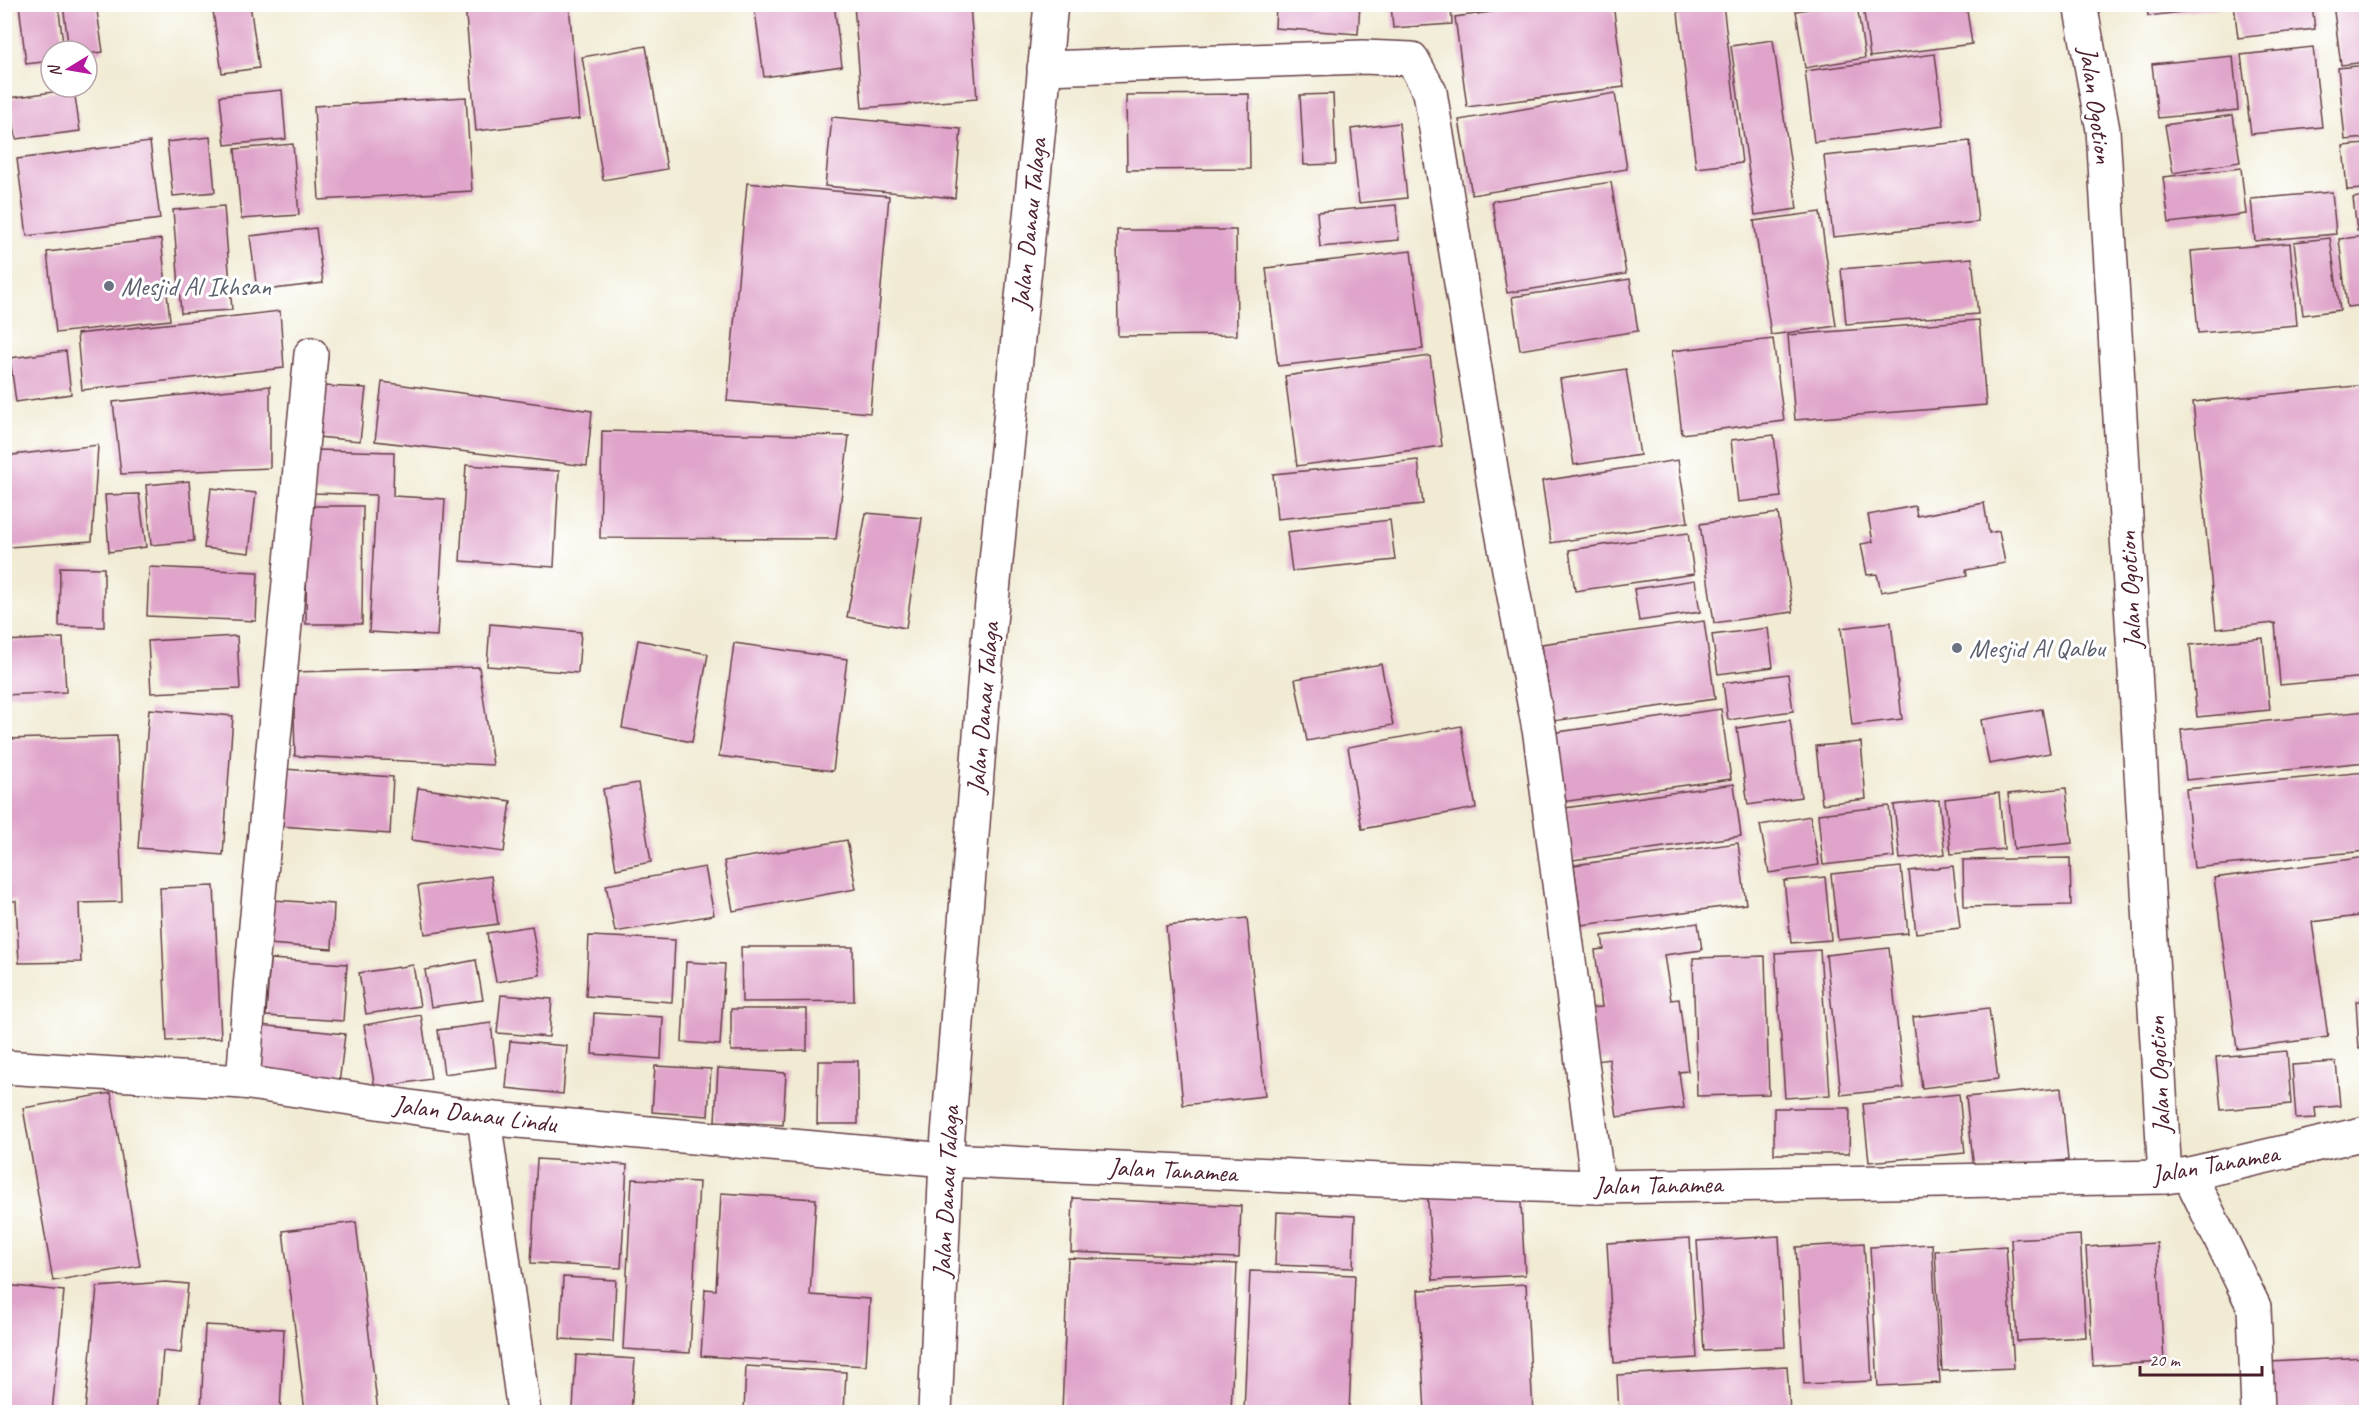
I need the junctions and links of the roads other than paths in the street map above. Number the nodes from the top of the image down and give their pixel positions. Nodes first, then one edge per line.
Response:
1 (1051, 4) edge
2 (2080, 4) edge
3 (1044, 68) junction
4 (311, 354) dead end
5 (4, 1067) edge
6 (243, 1082) junction
7 (484, 1118) junction
8 (2367, 1133) edge
9 (946, 1160) junction
10 (2177, 1175) junction
11 (1598, 1187) junction
12 (524, 1413) edge
13 (935, 1413) edge
14 (2258, 1413) edge

1 - 3 street, Jalan Danau Talaga
2 - 10 street, Jalan Ogotion
3 - 9 street, Jalan Danau Talaga
3 - 11 street
4 - 6 street
5 - 6 street, Jalan Danau Lindu
6 - 7 street, Jalan Danau Lindu
7 - 9 street, Jalan Danau Lindu
7 - 12 street
8 - 10 street, Jalan Tanamea
9 - 11 street, Jalan Tanamea
9 - 13 street, Jalan Danau Talaga
10 - 11 street, Jalan Tanamea
10 - 14 street

